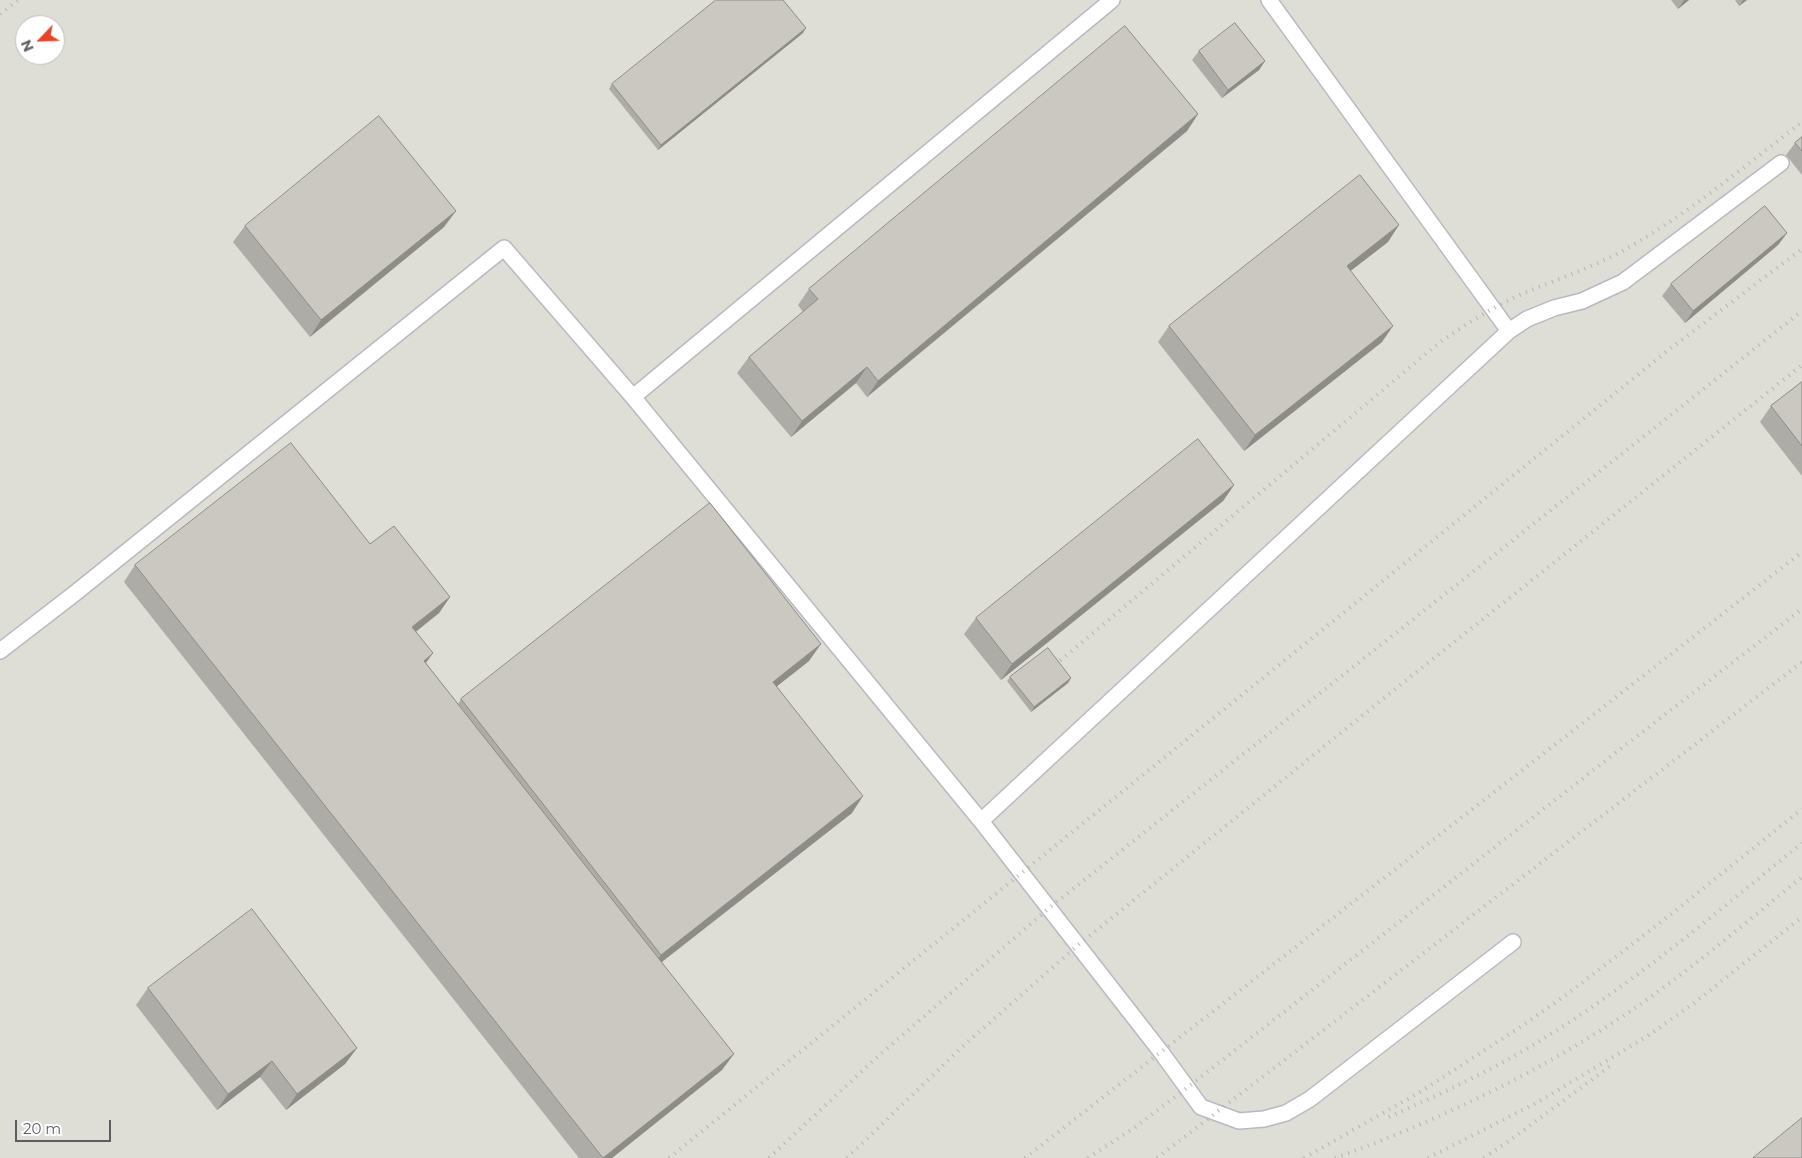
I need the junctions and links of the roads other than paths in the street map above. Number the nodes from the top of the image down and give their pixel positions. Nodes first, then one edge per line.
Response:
1 (1112, 0) edge
2 (1269, 0) edge
3 (1781, 163) dead end
4 (1509, 331) junction
5 (633, 397) junction
6 (0, 651) edge
7 (981, 821) junction
8 (1514, 942) dead end

1 - 5 lane
2 - 4 lane
3 - 4 lane
4 - 7 lane
5 - 6 lane
5 - 7 lane
7 - 8 lane

